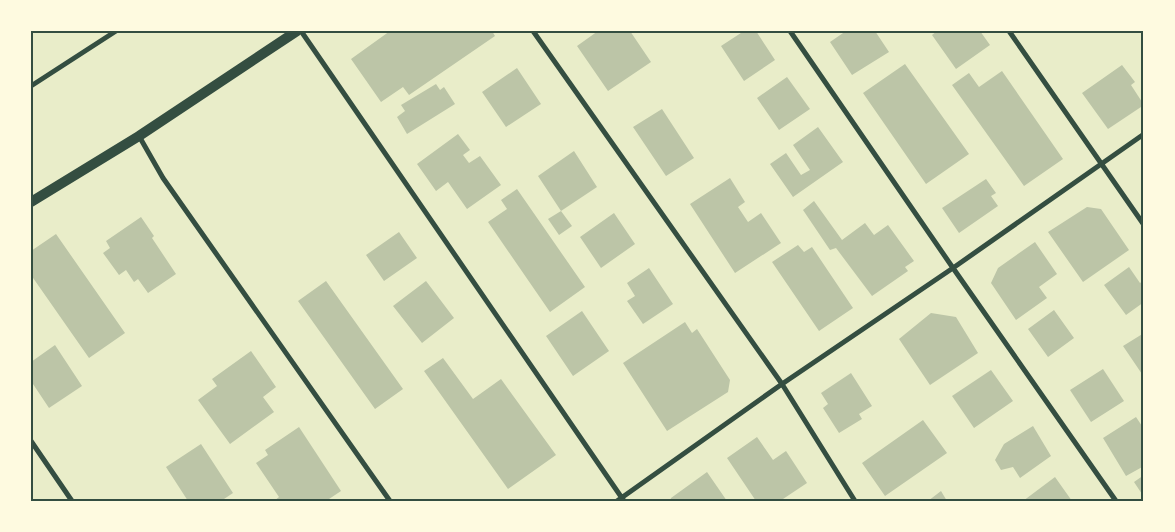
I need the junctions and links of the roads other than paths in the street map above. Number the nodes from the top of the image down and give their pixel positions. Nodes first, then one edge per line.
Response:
1 (116, 31) edge
2 (299, 31) edge
3 (533, 31) edge
4 (790, 31) edge
5 (1009, 31) edge
6 (31, 86) edge
7 (1144, 134) edge
8 (139, 136) junction
9 (1101, 164) junction
10 (31, 202) edge
11 (1144, 225) edge
12 (952, 268) junction
13 (782, 384) junction
14 (31, 441) edge
15 (621, 500) edge
16 (72, 501) edge
17 (390, 501) edge
18 (855, 501) edge
19 (1116, 501) edge

1 - 6 street
2 - 8 main road
2 - 15 street
3 - 13 street
4 - 12 street
5 - 9 street
7 - 9 street
8 - 10 main road
8 - 17 street
9 - 11 street
9 - 12 street
12 - 13 street
12 - 19 street
13 - 15 street
13 - 18 street
14 - 16 street

